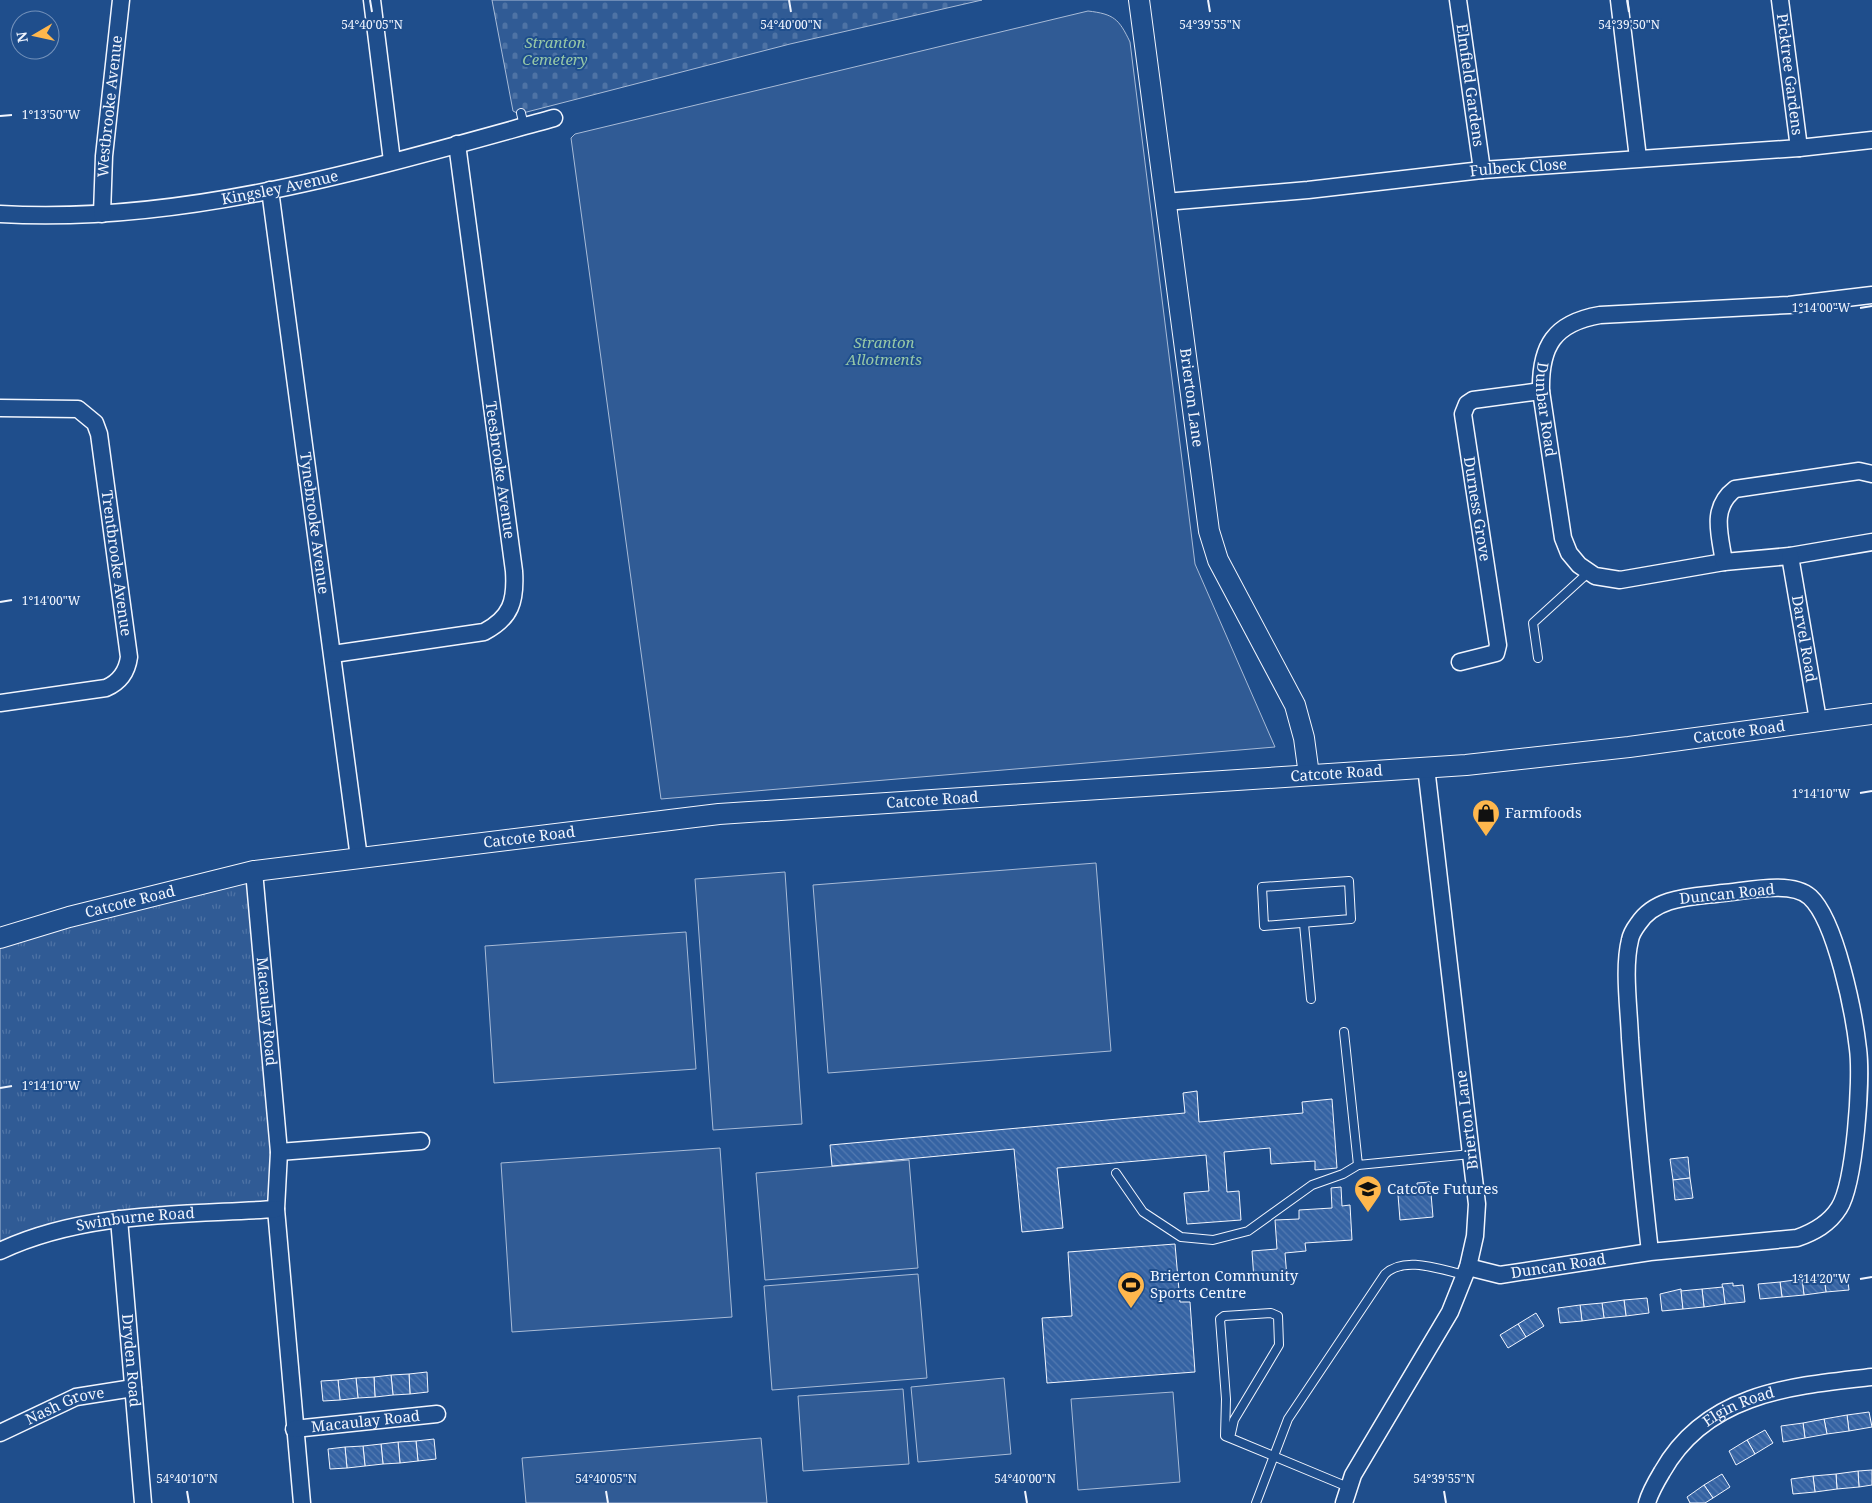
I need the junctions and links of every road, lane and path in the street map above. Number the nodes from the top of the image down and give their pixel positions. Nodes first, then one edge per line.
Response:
1 (122, 0) edge
2 (372, 0) edge
3 (1139, 0) edge
4 (1458, 0) edge
5 (1619, 0) edge
6 (1780, 0) edge
7 (554, 118) dead end
8 (1872, 140) edge
9 (457, 144) junction
10 (1799, 148) junction
11 (1638, 158) junction
12 (392, 161) junction
13 (1482, 170) junction
14 (270, 190) junction
15 (1165, 202) junction
16 (0, 214) edge
17 (102, 214) junction
18 (1872, 295) edge
19 (1541, 391) junction
20 (0, 408) edge
21 (1872, 474) edge
22 (1872, 542) edge
23 (1790, 556) junction
24 (1724, 562) junction
25 (1589, 572) junction
26 (333, 654) junction
27 (1538, 658) dead end
28 (1460, 662) dead end
29 (0, 703) edge
30 (1872, 714) edge
31 (1818, 720) junction
32 (1426, 767) junction
33 (1309, 775) junction
34 (359, 858) junction
35 (254, 871) junction
36 (1304, 924) junction
37 (0, 938) edge
38 (1311, 999) dead end
39 (1344, 1032) dead end
40 (1865, 1050) edge
41 (421, 1141) dead end
42 (279, 1152) junction
43 (1471, 1154) junction
44 (1358, 1165) junction
45 (1116, 1173) dead end
46 (276, 1209) junction
47 (119, 1219) junction
48 (0, 1251) edge
49 (1650, 1252) junction
50 (1467, 1271) junction
51 (1872, 1376) edge
52 (133, 1388) junction
53 (438, 1414) dead end
54 (294, 1429) junction
55 (0, 1434) edge
56 (1230, 1438) junction
57 (1276, 1457) junction
58 (1348, 1487) junction
59 (143, 1503) edge
60 (302, 1503) edge
61 (1256, 1503) edge
62 (1344, 1503) edge
63 (1647, 1503) edge

1 - 17 street, Westbrooke Avenue
2 - 12 street
3 - 15 street, Brierton Lane
4 - 13 street, Elmfield Gardens
5 - 11 street
6 - 10 street, Picktree Gardens
7 - 9 street, Kingsley Avenue
8 - 10 street, Fulbeck Close
9 - 12 street, Kingsley Avenue
9 - 26 street, Teesbrooke Avenue
10 - 11 street, Fulbeck Close
11 - 13 street, Fulbeck Close
12 - 14 street, Kingsley Avenue
13 - 15 street, Fulbeck Close
14 - 17 street, Kingsley Avenue
14 - 26 street, Tynebrooke Avenue
15 - 33 street, Brierton Lane
16 - 17 street, Kingsley Avenue
18 - 19 street, Dunbar Road
19 - 25 street, Dunbar Road
19 - 28 street, Durness Grove
20 - 29 street, Trentbrooke Avenue
21 - 24 street
22 - 23 street, Dunbar Road
23 - 24 street, Dunbar Road
23 - 31 street, Darvel Road
24 - 25 street, Dunbar Road
25 - 27 lane
26 - 34 street, Tynebrooke Avenue
30 - 31 street, Catcote Road
31 - 32 street, Catcote Road
32 - 33 street, Catcote Road
32 - 43 street, Brierton Lane
33 - 34 street, Catcote Road
34 - 35 street, Catcote Road
35 - 37 street, Catcote Road
35 - 42 street, Macaulay Road
36 - 36 lane
36 - 38 lane
39 - 44 lane
40 - 49 street, Duncan Road
40 - 49 street, Duncan Road
41 - 42 street
42 - 46 street, Macaulay Road
43 - 44 lane
43 - 50 street, Brierton Lane
44 - 45 lane
46 - 47 street, Swinburne Road
46 - 54 street, Macaulay Road
47 - 48 street, Swinburne Road
47 - 52 street, Dryden Road
49 - 50 street, Duncan Road
50 - 57 lane
50 - 58 street, Brierton Lane
51 - 63 street, Elgin Road
52 - 55 street, Nash Grove
52 - 59 street, Dryden Road
53 - 54 street, Macaulay Road
54 - 60 street, Macaulay Road
56 - 56 lane
56 - 57 lane
57 - 58 lane
57 - 61 lane
58 - 62 street, Brierton Lane

